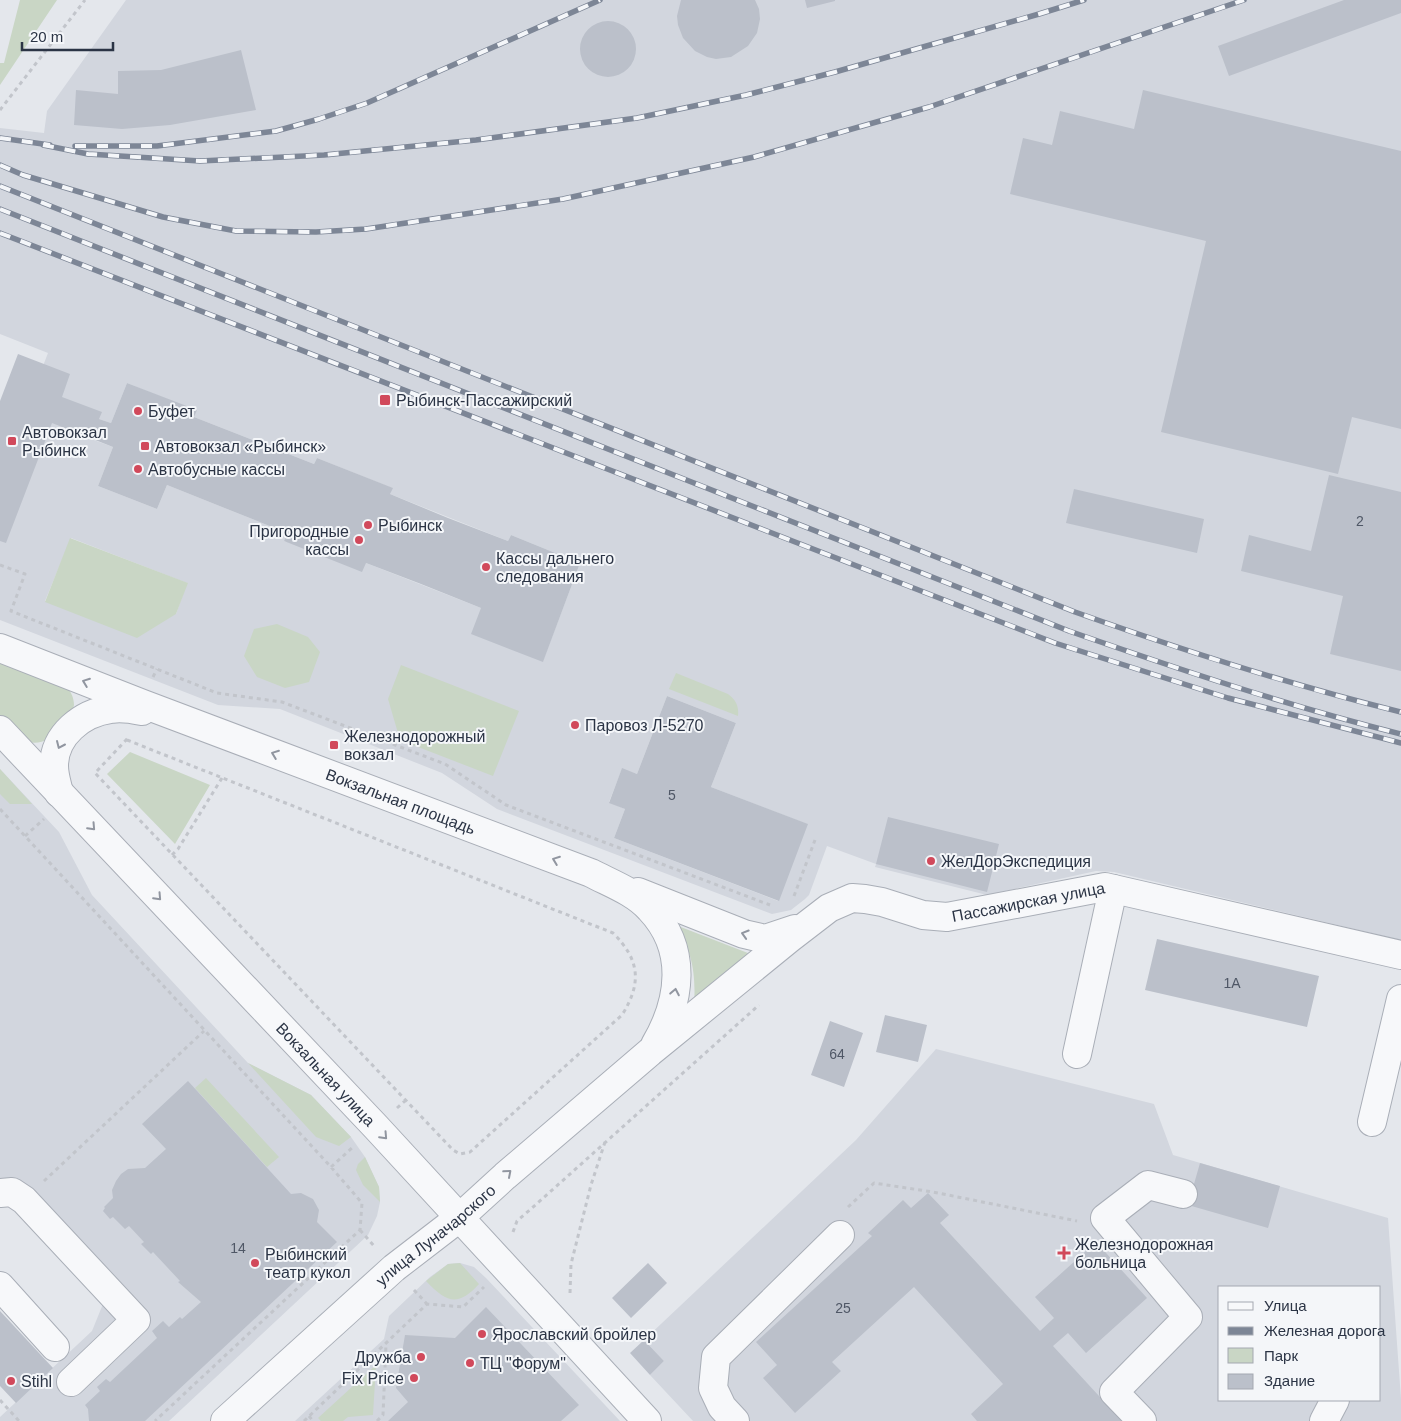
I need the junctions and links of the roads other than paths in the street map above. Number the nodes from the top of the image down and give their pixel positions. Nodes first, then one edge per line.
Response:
1 (0, 648) edge
2 (180, 719) junction
3 (0, 730) edge
4 (59, 793) junction
5 (591, 873) junction
6 (1113, 889) junction
7 (808, 925) junction
8 (1401, 955) edge
9 (1401, 998) edge
10 (650, 1052) junction
11 (1077, 1054) dead end
12 (1372, 1122) dead end
13 (1183, 1194) dead end
14 (12, 1196) edge
15 (459, 1218) junction
16 (842, 1223) road end
17 (0, 1286) edge
18 (55, 1347) dead end
19 (71, 1382) dead end
20 (1334, 1401) edge
21 (721, 1416) edge
22 (225, 1421) edge
23 (648, 1421) edge
24 (1142, 1421) edge
25 (1324, 1421) edge

2 -> 1 street, Вокзальная площадь
2 -> 4 street
5 -> 2 street, Вокзальная площадь
3 - 4 street, Вокзальная улица
4 -> 15 street, Вокзальная улица
7 -> 5 street
10 -> 5 street, Вокзальная площадь
6 - 7 street, Пассажирская улица
6 - 8 street, Пассажирская улица
6 - 11 street
7 - 10 street, Пассажирская улица
9 - 12 street
15 -> 10 street, улица Луначарского
13 - 24 street
14 - 19 street
15 - 22 street, улица Луначарского
15 - 23 street, Вокзальная улица
16 - 21 street
17 - 18 street
20 - 25 street

